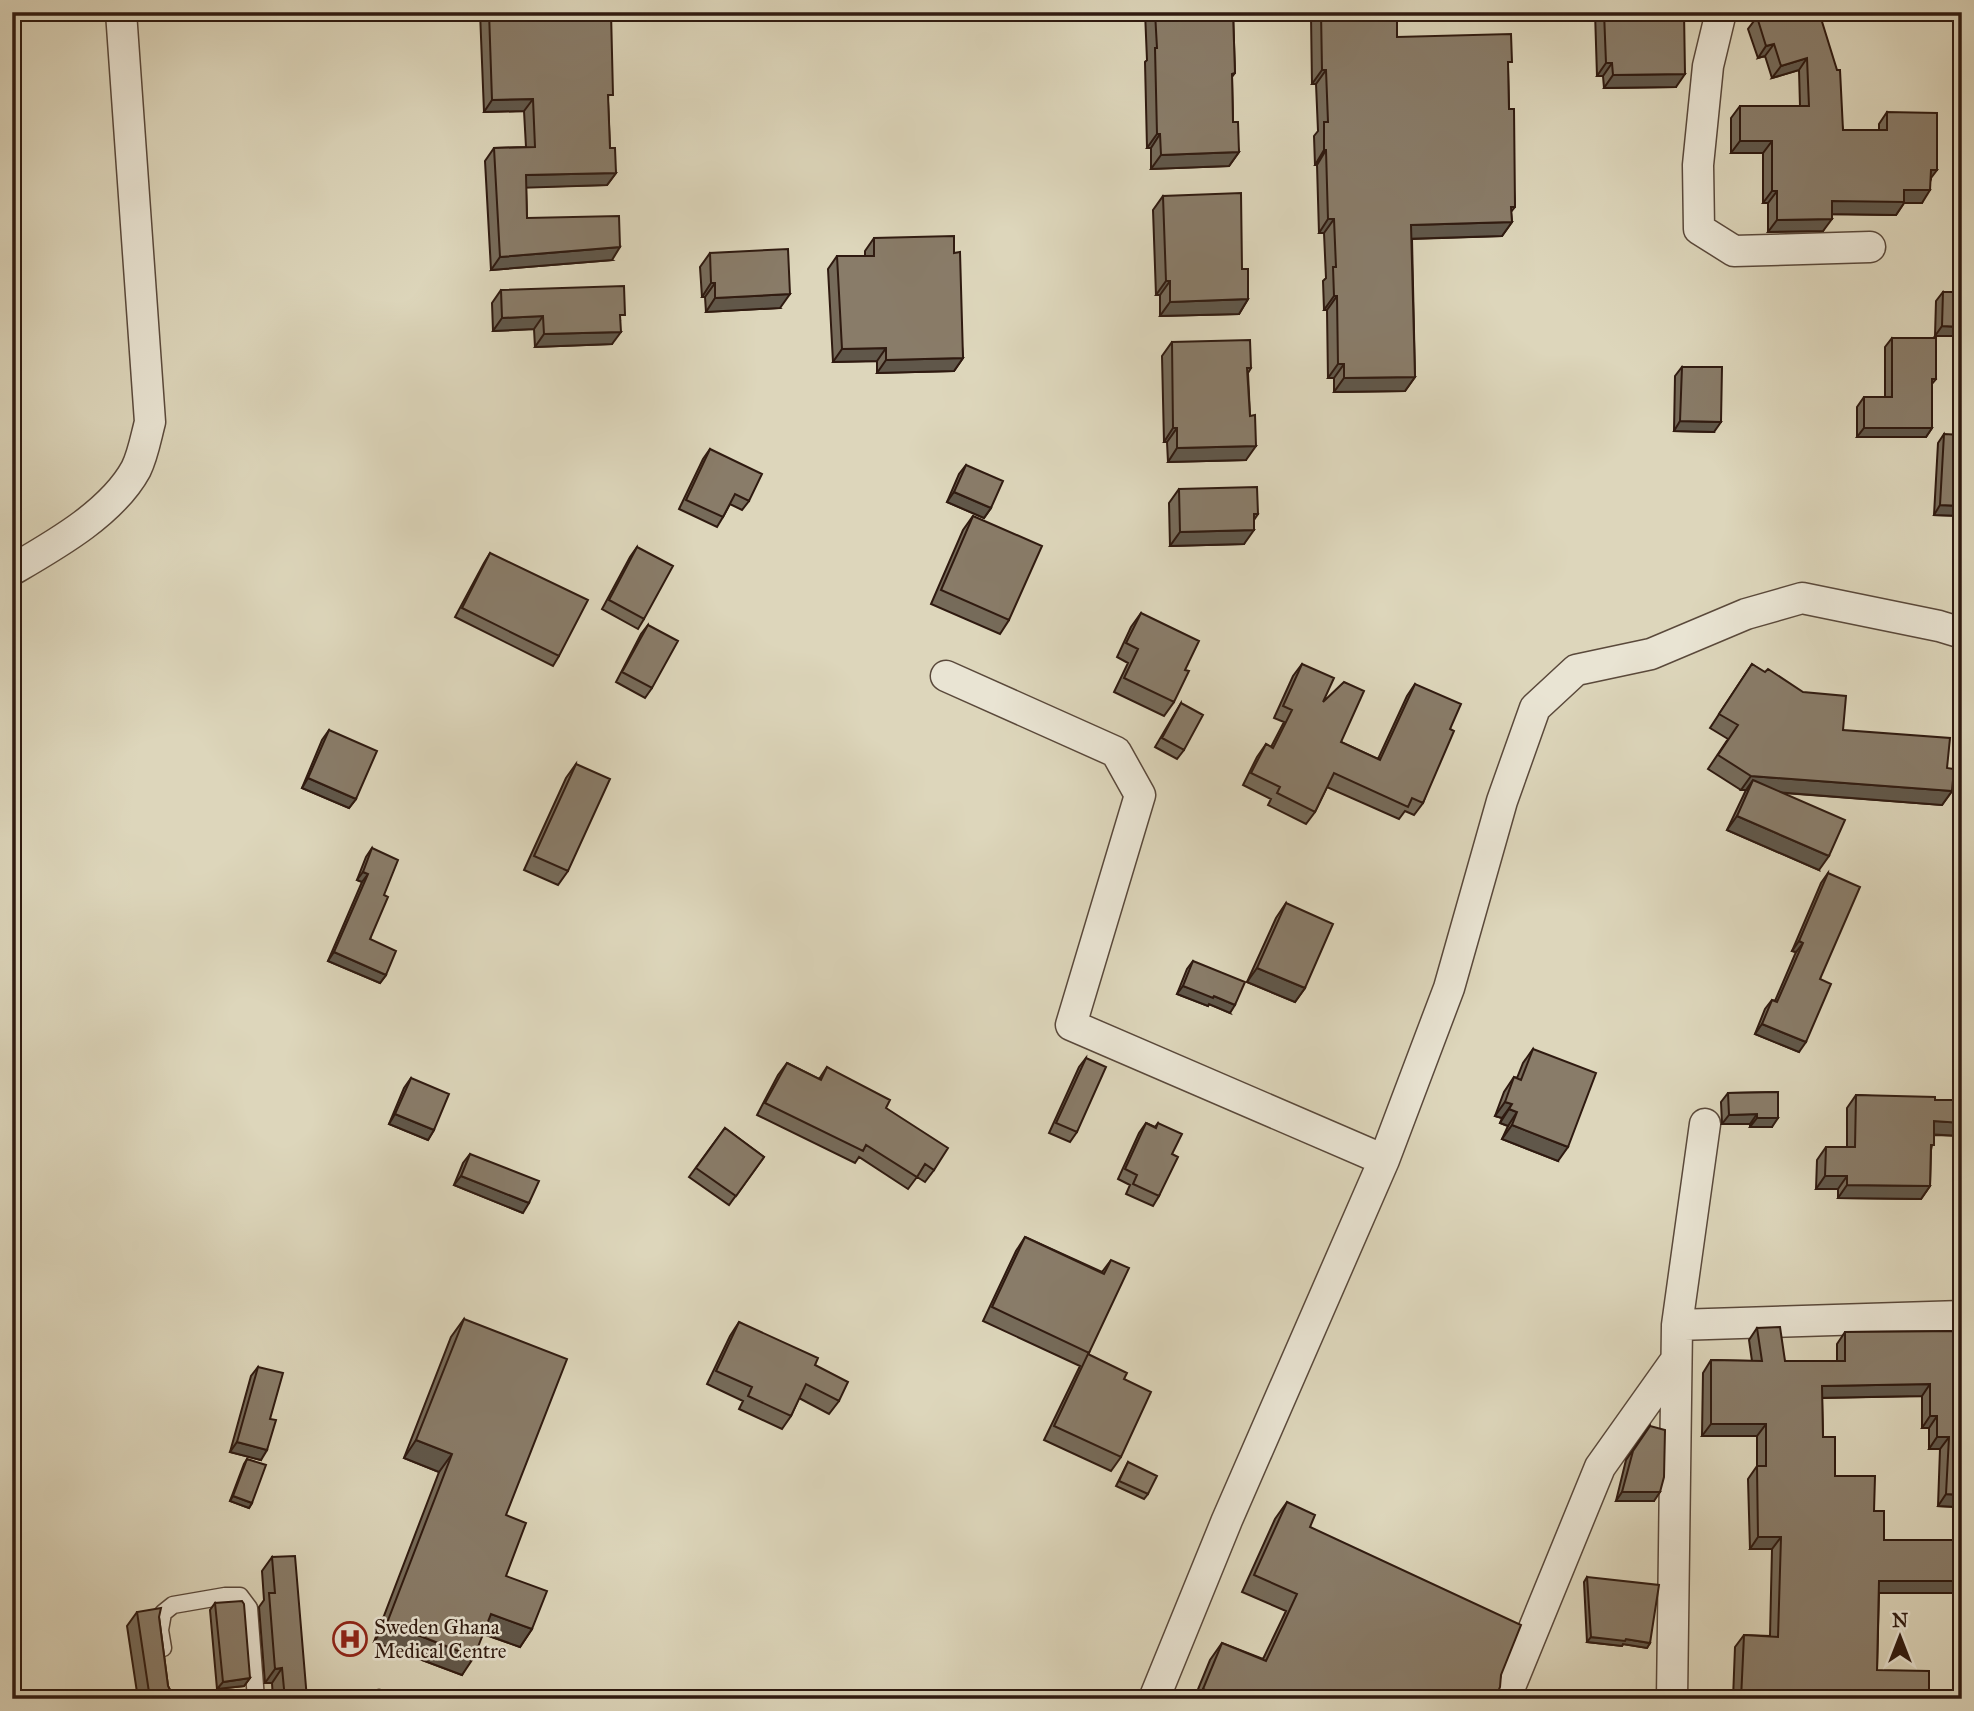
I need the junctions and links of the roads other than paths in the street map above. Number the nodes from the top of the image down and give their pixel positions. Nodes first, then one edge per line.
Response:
1 (121, 12) edge
2 (1721, 12) edge
3 (1870, 247) dead end
4 (12, 570) edge
5 (1962, 633) edge
6 (946, 676) dead end
7 (1706, 1124) dead end
8 (1384, 1160) junction
9 (1962, 1316) edge
10 (1677, 1325) junction
11 (1676, 1360) junction
12 (164, 1658) edge
13 (256, 1699) edge
14 (1154, 1699) edge
15 (1505, 1699) edge
16 (1672, 1699) edge

1 - 4 street
2 - 3 street
5 - 8 street
6 - 8 street
7 - 10 street
8 - 14 street
9 - 10 street
10 - 11 street
11 - 15 street
11 - 16 street
12 - 13 lane

